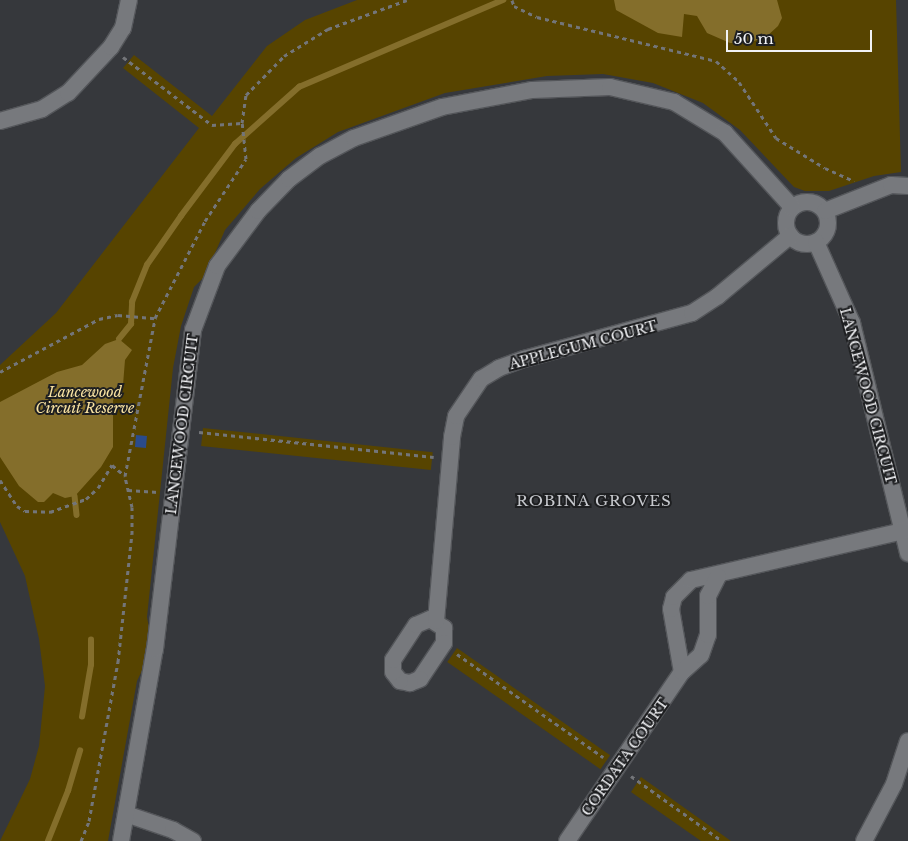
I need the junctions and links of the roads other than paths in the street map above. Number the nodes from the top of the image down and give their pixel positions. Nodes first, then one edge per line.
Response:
1 (129, 0) edge
2 (0, 121) edge
3 (908, 186) edge
4 (792, 207) junction
5 (825, 211) junction
6 (790, 236) junction
7 (816, 242) junction
8 (903, 531) junction
9 (908, 553) edge
10 (718, 576) junction
11 (436, 621) junction
12 (682, 672) junction
13 (907, 747) edge
14 (126, 814) junction
15 (121, 841) edge
16 (194, 841) edge
17 (567, 841) edge
18 (864, 841) edge

1 - 2 street
3 - 5 street
4 - 5 street
4 - 6 street
4 - 14 street, LANCEWOOD CIRCUIT
5 - 7 street
6 - 7 street
6 - 11 street, APPLEGUM COURT
7 - 8 street, LANCEWOOD CIRCUIT
8 - 9 street, LANCEWOOD CIRCUIT
8 - 10 street
10 - 12 street, CORDATA COURT
10 - 12 street
11 - 11 street, APPLEGUM COURT
12 - 17 street, CORDATA COURT
13 - 18 street
14 - 15 street, LANCEWOOD CIRCUIT
14 - 16 street

